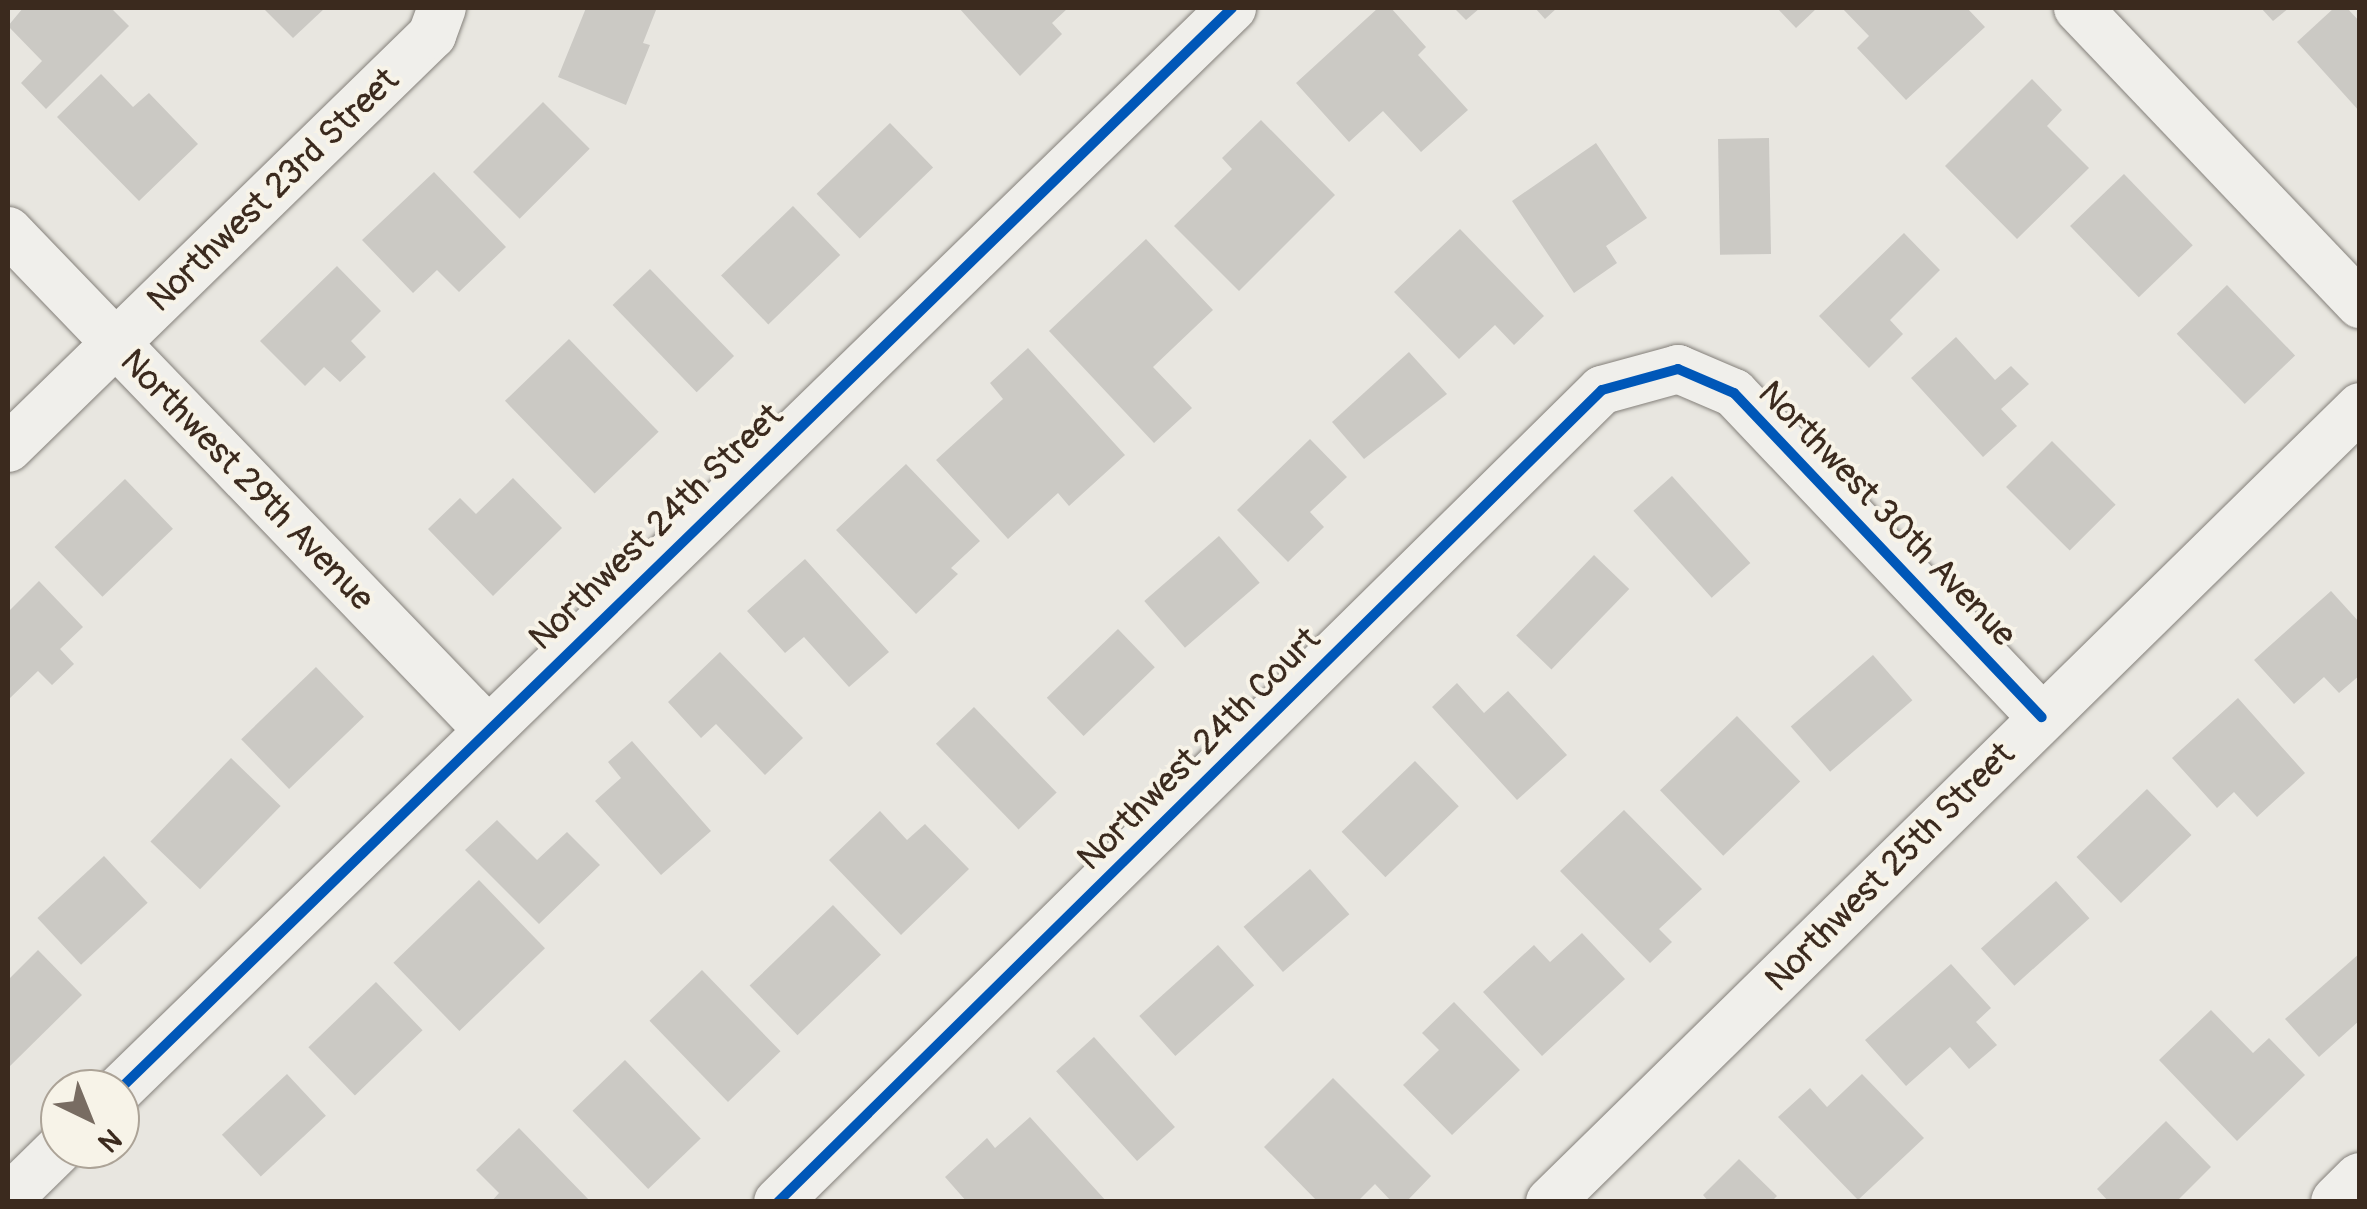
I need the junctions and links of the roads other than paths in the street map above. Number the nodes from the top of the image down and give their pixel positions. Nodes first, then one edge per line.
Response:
1 (442, 8) edge
2 (1232, 8) edge
3 (2078, 8) edge
4 (8, 231) edge
5 (2360, 304) edge
6 (116, 344) junction
7 (1678, 369) joint
8 (2360, 407) edge
9 (8, 448) edge
10 (2042, 717) junction
11 (487, 729) junction
12 (140, 1069) edge
13 (40, 1168) edge
14 (2360, 1180) edge
15 (8, 1199) edge
16 (778, 1202) edge
17 (1550, 1202) edge
18 (2338, 1202) edge

1 - 6 street, Northwest 23rd Street
2 - 11 street, Northwest 24th Street
3 - 5 street
4 - 6 street, Northwest 29th Avenue
6 - 9 street, Northwest 23rd Street
6 - 11 street, Northwest 29th Avenue
7 - 10 street, Northwest 30th Avenue
7 - 16 street, Northwest 24th Court
8 - 10 street, Northwest 25th Street
10 - 17 street, Northwest 25th Street
11 - 12 street, Northwest 24th Street
13 - 15 street
14 - 18 street

